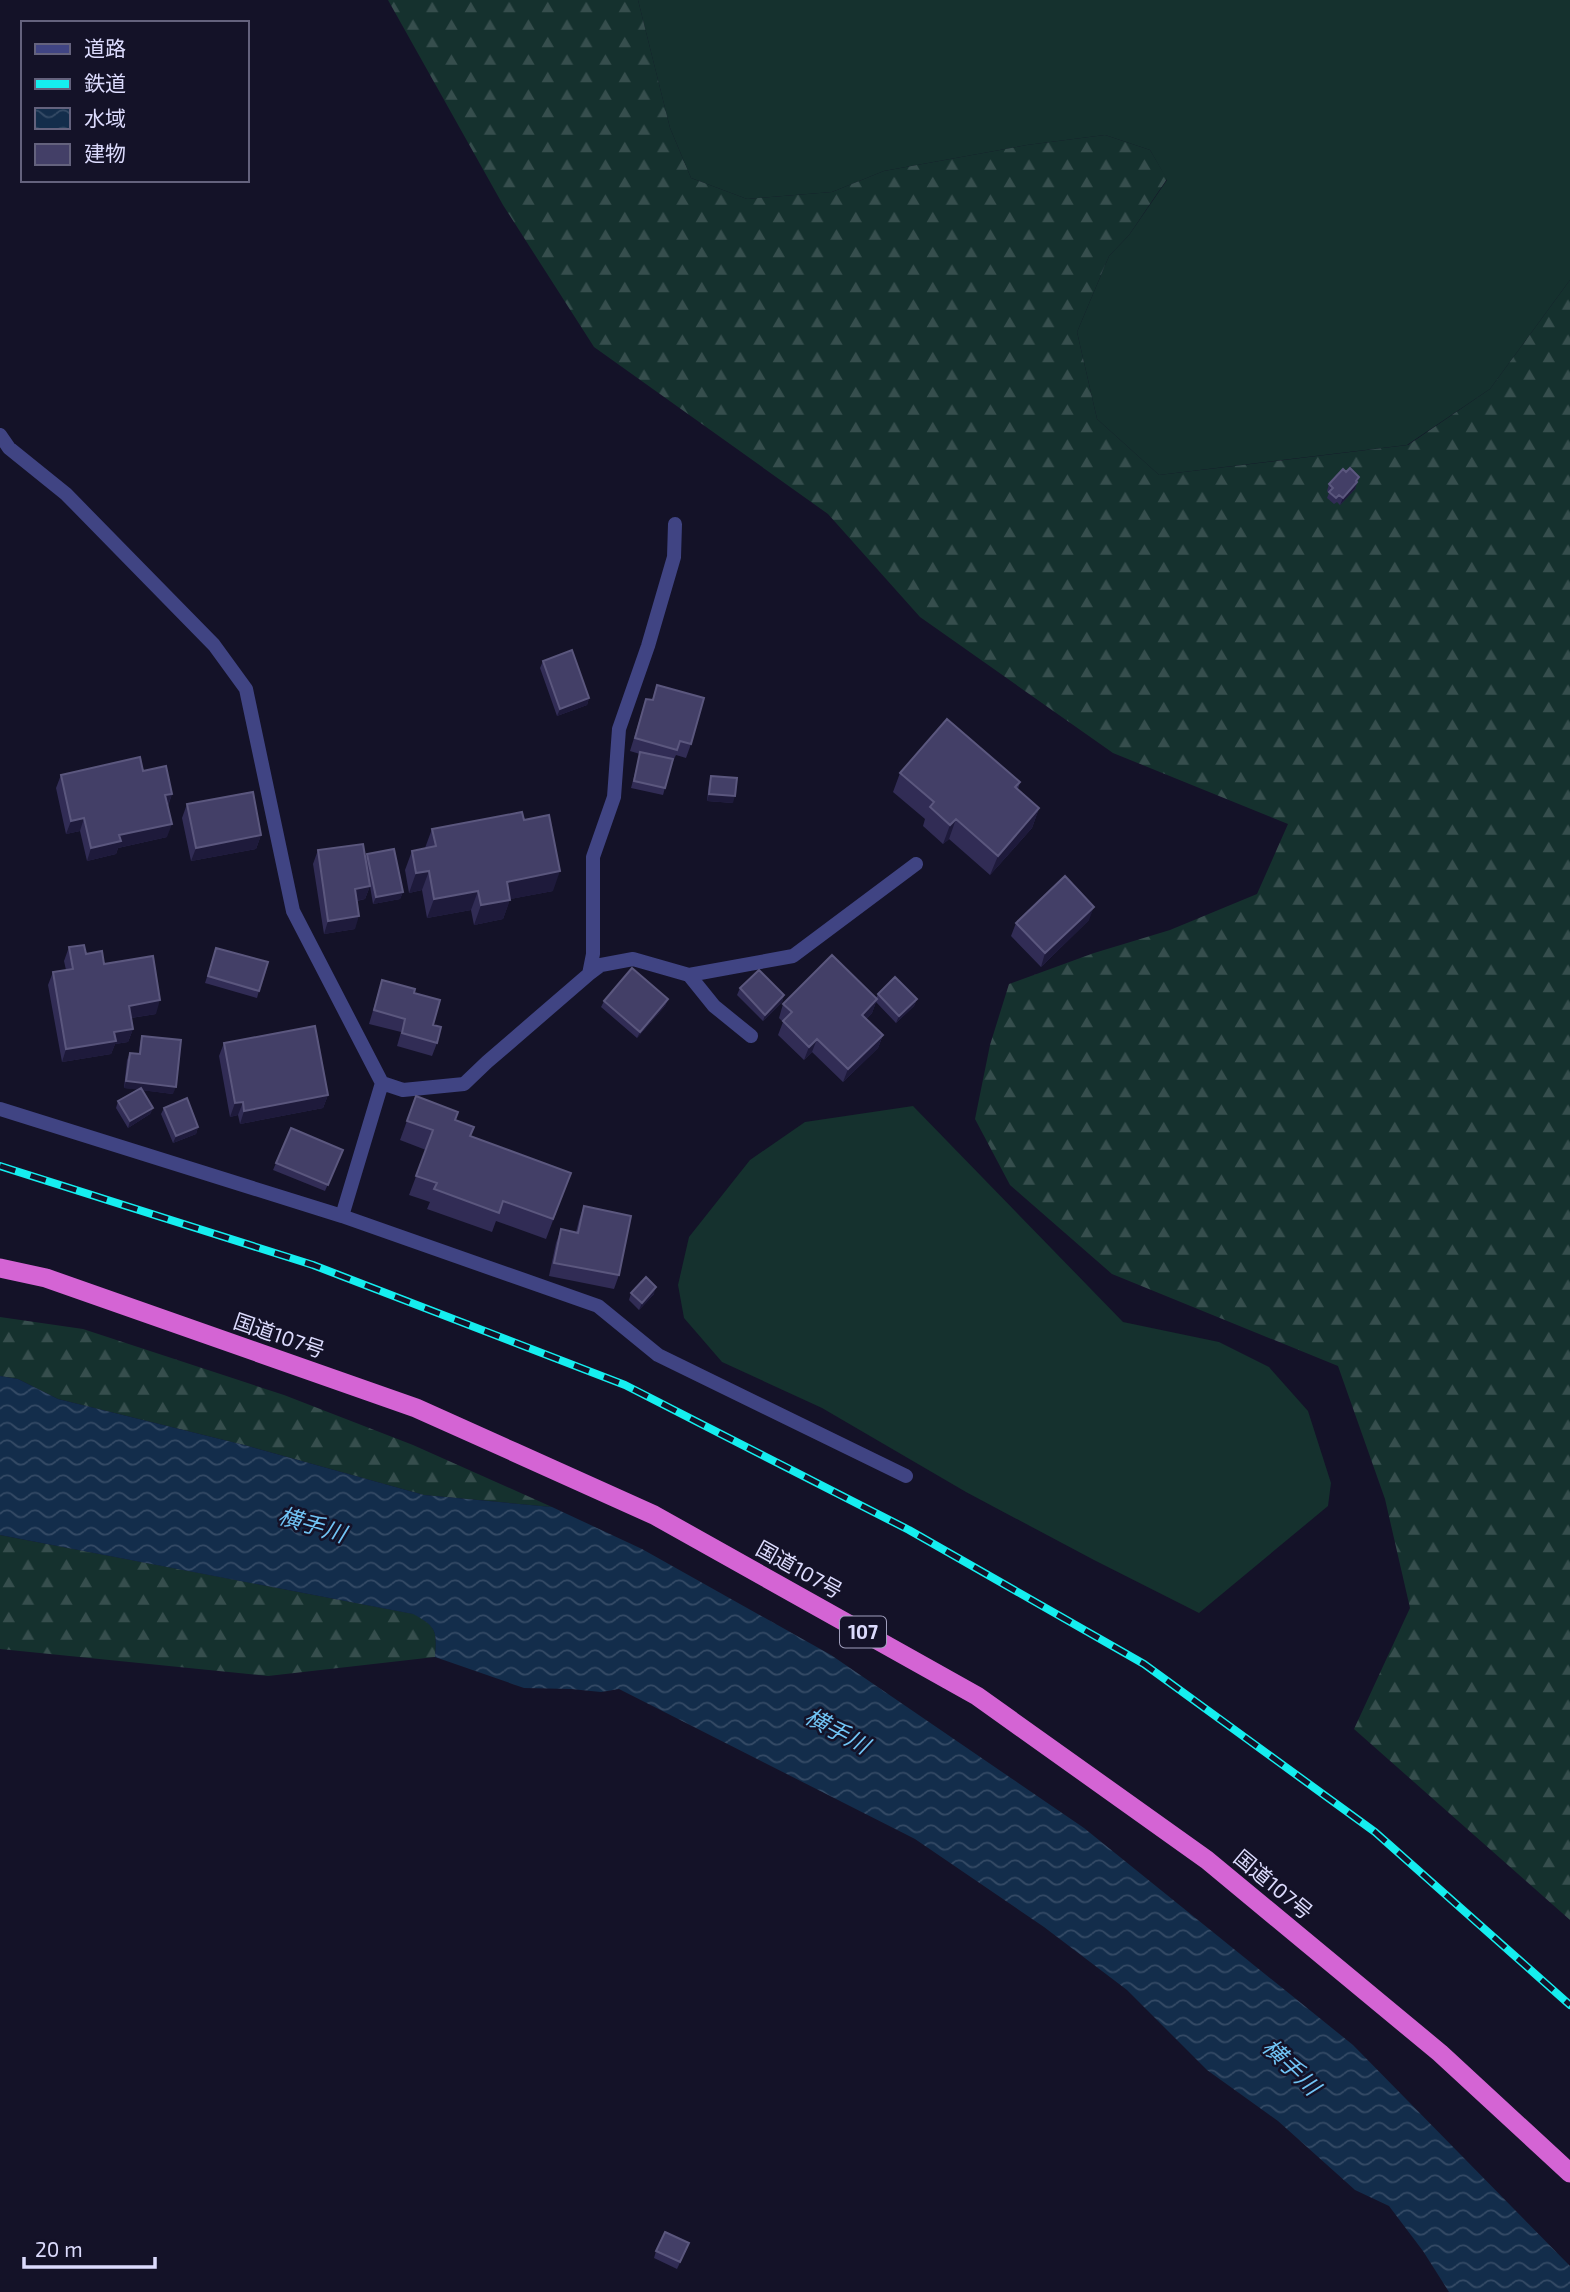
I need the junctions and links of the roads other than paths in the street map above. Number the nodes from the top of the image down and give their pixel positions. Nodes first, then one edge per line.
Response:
1 (0, 435) edge
2 (675, 524) dead end
3 (916, 864) dead end
4 (590, 974) junction
5 (689, 975) junction
6 (751, 1036) dead end
7 (382, 1083) junction
8 (0, 1109) edge
9 (342, 1216) junction
10 (0, 1268) edge
11 (906, 1476) dead end
12 (1570, 2173) edge

1 - 7 street
2 - 4 street
3 - 5 street
4 - 5 street
4 - 7 street
5 - 6 street
7 - 9 street
8 - 9 street
9 - 11 street
10 - 12 highway, 国道107号 / 107

